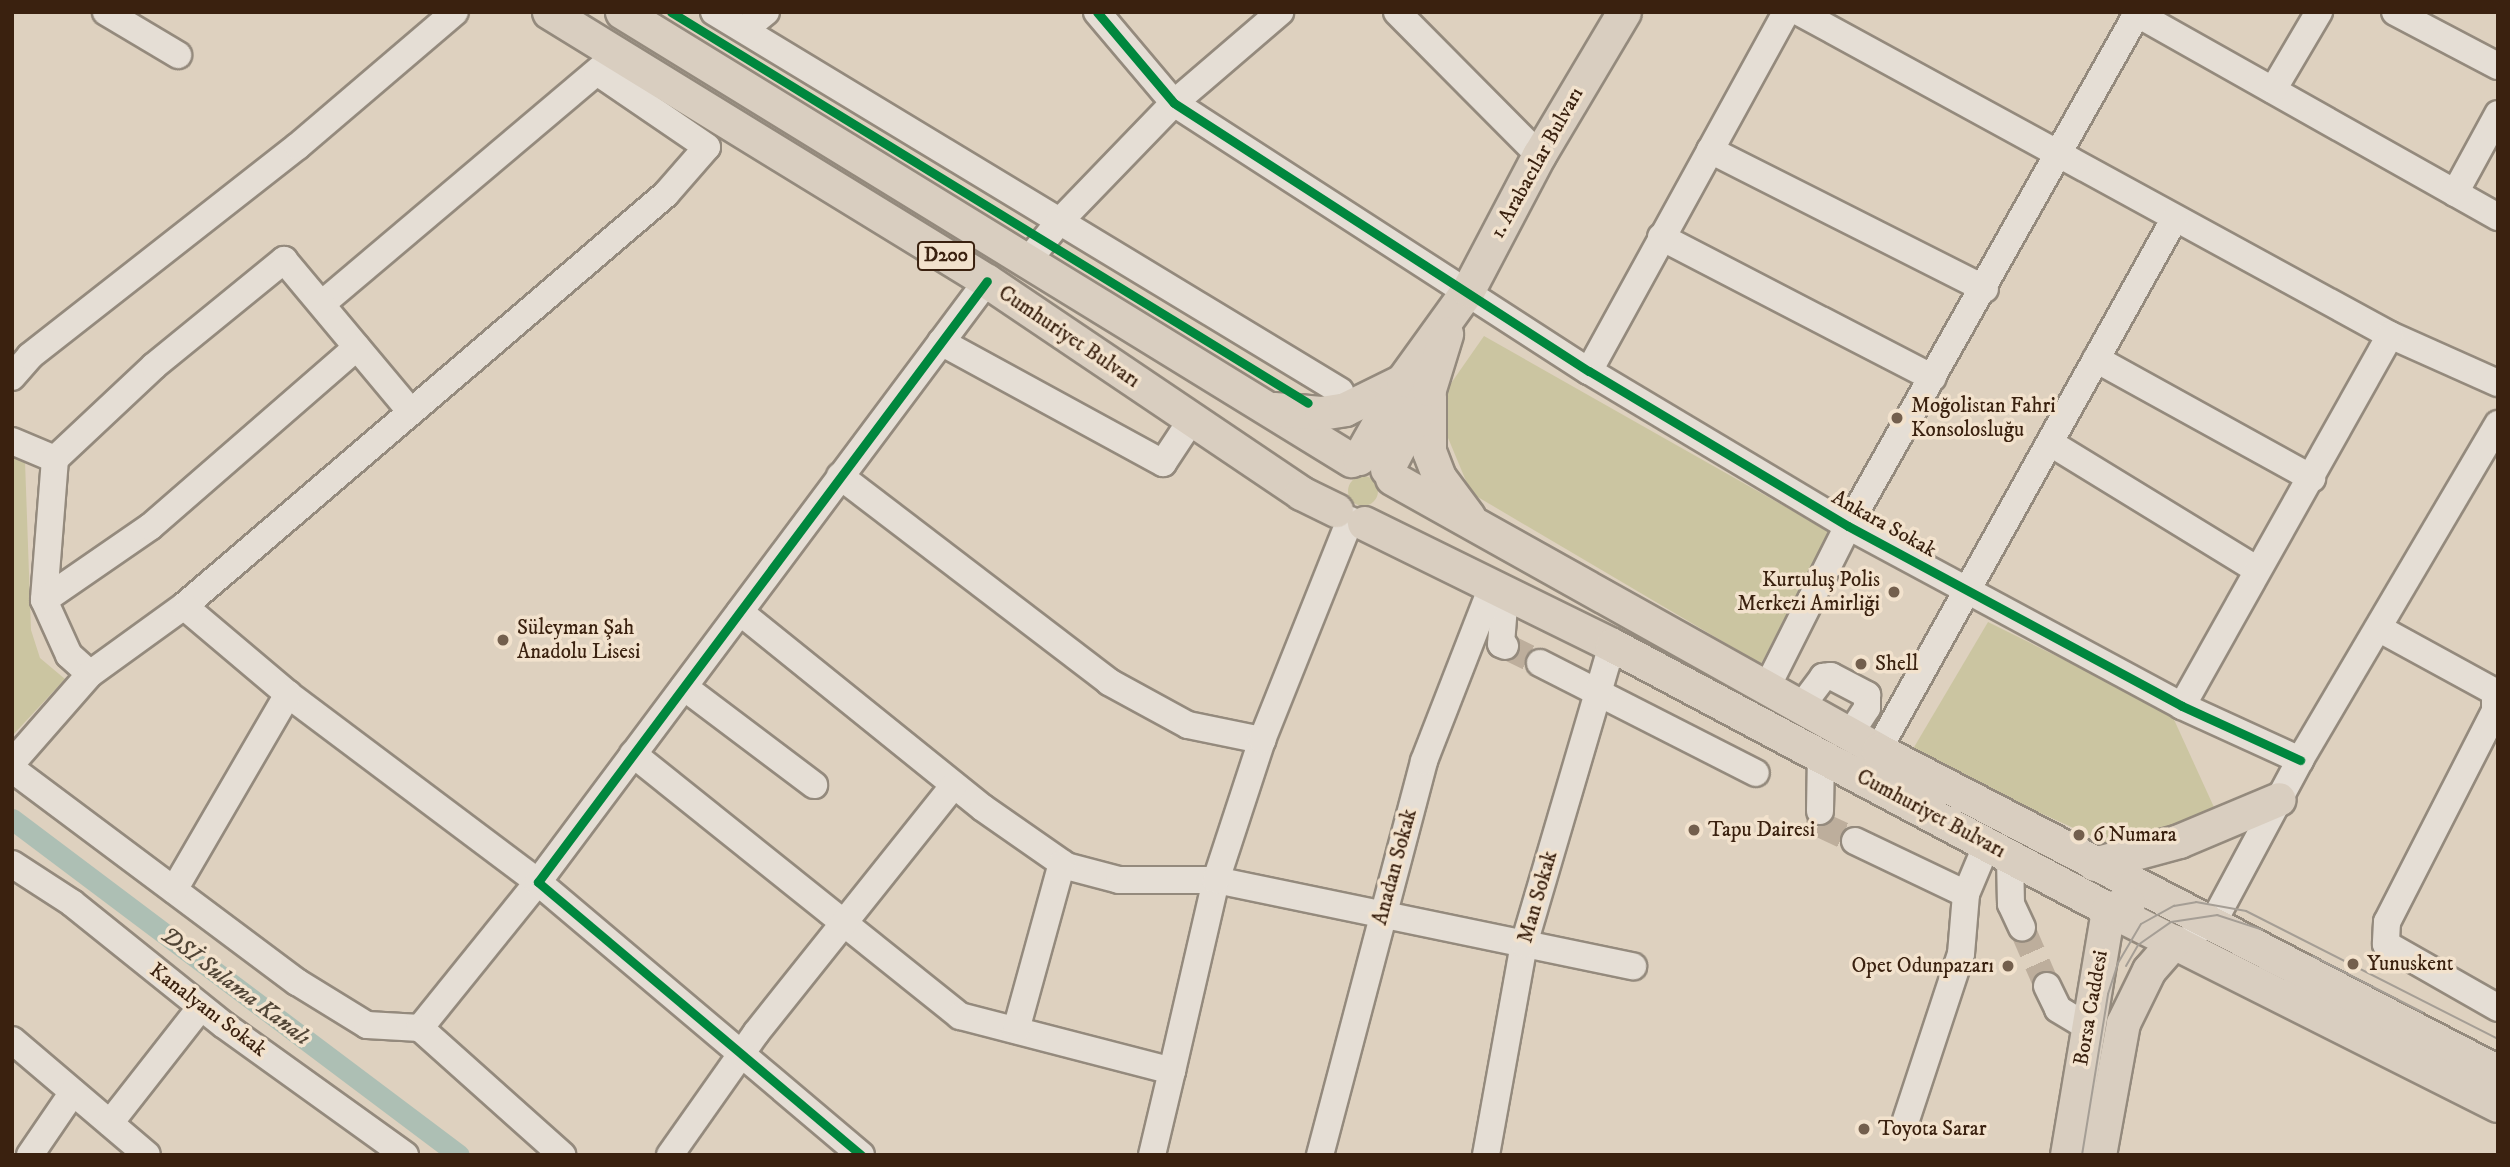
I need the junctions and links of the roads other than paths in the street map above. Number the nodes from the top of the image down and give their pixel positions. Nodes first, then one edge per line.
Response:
1 (106, 12) edge
2 (455, 12) edge
3 (622, 12) edge
4 (714, 12) edge
5 (766, 12) edge
6 (1097, 12) edge
7 (1280, 12) edge
8 (1397, 12) edge
9 (1624, 12) edge
10 (1786, 12) edge
11 (1799, 12) edge
12 (2319, 12) edge
13 (2395, 12) edge
14 (553, 13) edge
15 (2136, 13) edge
16 (745, 29) junction
17 (178, 55) dead end
18 (608, 63) junction
19 (2498, 66) edge
20 (2273, 90) junction
21 (1174, 103) junction
22 (2498, 114) edge
23 (1710, 150) junction
24 (2059, 151) junction
25 (1538, 155) junction
26 (2455, 193) junction
27 (2498, 217) edge
28 (2175, 218) junction
29 (1058, 223) junction
30 (1661, 237) junction
31 (1027, 262) junction
32 (987, 281) junction
33 (1985, 289) junction
34 (1460, 302) junction
35 (323, 303) junction
36 (2390, 335) junction
37 (941, 342) junction
38 (357, 347) junction
39 (2096, 359) junction
40 (1589, 371) junction
41 (12, 377) edge
42 (1933, 378) junction
43 (2498, 383) edge
44 (1416, 384) junction
45 (1340, 391) dead end
46 (1268, 408) junction
47 (411, 412) junction
48 (1192, 419) junction
49 (2498, 424) edge
50 (12, 441) edge
51 (2052, 444) junction
52 (55, 459) junction
53 (1372, 467) junction
54 (840, 476) junction
55 (2312, 478) junction
56 (1350, 517) junction
57 (1476, 526) junction
58 (1848, 526) junction
59 (2256, 569) junction
60 (1499, 590) junction
61 (1969, 591) junction
62 (44, 600) junction
63 (184, 606) junction
64 (740, 612) junction
65 (2380, 629) junction
66 (1612, 645) junction
67 (1505, 646) dead end
68 (1540, 663) tunnel mouth
69 (90, 674) junction
70 (684, 687) junction
71 (1766, 689) junction
72 (1598, 692) junction
73 (288, 694) junction
74 (2182, 706) junction
75 (1262, 740) junction
76 (1864, 742) junction
77 (634, 754) junction
78 (1821, 756) junction
79 (2300, 760) junction
80 (12, 763) edge
81 (12, 769) edge
82 (1756, 773) dead end
83 (814, 785) dead end
84 (954, 785) junction
85 (2279, 799) junction
86 (1820, 811) tunnel mouth
87 (1855, 841) tunnel mouth
88 (1998, 850) junction
89 (1062, 863) junction
90 (12, 864) edge
91 (2094, 864) junction
92 (1216, 880) junction
93 (538, 883) junction
94 (174, 890) junction
95 (1966, 894) junction
96 (2154, 897) junction
97 (2108, 909) junction
98 (1382, 915) junction
99 (845, 920) junction
100 (2211, 923) junction
101 (2022, 928) tunnel mouth
102 (2174, 941) junction
103 (1524, 944) junction
104 (1633, 966) dead end
105 (2047, 986) tunnel mouth
106 (2495, 1001) edge
107 (201, 1007) junction
108 (2088, 1027) junction
109 (420, 1028) junction
110 (1016, 1030) junction
111 (12, 1040) edge
112 (742, 1052) junction
113 (1172, 1071) junction
114 (2498, 1072) edge
115 (73, 1091) junction
116 (2498, 1105) edge
117 (1906, 1120) dead end
118 (110, 1123) junction
119 (830, 1145) edge
120 (2104, 1153) edge
121 (30, 1155) edge
122 (148, 1155) edge
123 (405, 1155) edge
124 (562, 1155) edge
125 (670, 1155) edge
126 (861, 1155) edge
127 (1152, 1155) edge
128 (1320, 1155) edge
129 (1486, 1155) edge
130 (2067, 1155) edge

1 - 17 street
2 - 41 street
3 - 31 main road, Cumhuriyet Bulvarı
4 - 16 street
5 - 16 street
6 - 21 street, Ankara Sokak
7 - 21 street
8 - 25 street
9 - 25 main road, 1. Arabacılar Bulvarı
10 - 23 street
11 - 24 street
12 - 20 street
13 - 19 street
14 - 18 main road, Cumhuriyet Bulvarı / D200
15 - 20 street
15 - 24 street
16 - 29 street
18 - 32 main road, Cumhuriyet Bulvarı / D200
18 - 35 street
18 - 47 street
20 - 26 street
21 - 29 street
21 - 34 street, Ankara Sokak
22 - 26 street
23 - 30 street
23 - 33 street
24 - 28 street
24 - 33 street
25 - 34 main road, 1. Arabacılar Bulvarı
26 - 27 street
28 - 36 street
28 - 39 street
29 - 31 street
29 - 45 street
30 - 40 street
30 - 42 street
31 - 46 main road, Cumhuriyet Bulvarı
32 - 37 street
32 - 48 main road, Cumhuriyet Bulvarı / D200
33 - 42 street
34 - 40 street, Ankara Sokak
34 - 44 main road, 1. Arabacılar Bulvarı
35 - 38 street
35 - 52 street
36 - 43 street
36 - 55 street
37 - 48 street
37 - 54 street
38 - 47 street
38 - 62 street
39 - 51 street
39 - 55 street
40 - 58 street, Ankara Sokak
42 - 58 street
44 - 46 main road
44 - 53 main road, 1. Arabacılar Bulvarı
44 - 57 main road
46 - 53 main road, Cumhuriyet Bulvarı
47 - 63 street
48 - 56 main road, Cumhuriyet Bulvarı / D200
49 - 65 street
50 - 52 street
51 - 59 street
51 - 61 street
52 - 62 street
53 - 56 main road
53 - 56 main road
53 - 57 main road, Cumhuriyet Bulvarı
54 - 64 street
54 - 75 street
55 - 59 street
56 - 60 main road, Cumhuriyet Bulvarı
56 - 75 street
57 - 71 main road, Cumhuriyet Bulvarı
58 - 61 street, Ankara Sokak
58 - 71 street
59 - 74 street
60 - 66 main road, Cumhuriyet Bulvarı
60 - 67 street
60 - 98 street, Anadan Sokak
61 - 74 street, Ankara Sokak
61 - 76 street
62 - 69 street
63 - 69 street
63 - 73 street
64 - 70 street
64 - 84 street
65 - 79 street
65 - 106 street
66 - 72 street, Man Sokak
66 - 78 main road, Cumhuriyet Bulvarı
68 - 72 street
69 - 80 street
70 - 77 street
70 - 83 street
71 - 76 main road, Cumhuriyet Bulvarı
72 - 82 street
72 - 103 street, Man Sokak
73 - 93 street
73 - 94 street
74 - 79 street, Ankara Sokak
75 - 92 street
76 - 91 main road, Cumhuriyet Bulvarı
77 - 93 street
77 - 99 street
78 - 86 street
78 - 88 main road, Cumhuriyet Bulvarı
79 - 85 street
81 - 94 street
84 - 89 street
84 - 99 street
85 - 91 main road
85 - 100 street
87 - 95 street
88 - 95 street
88 - 97 main road, Cumhuriyet Bulvarı
88 - 101 street
89 - 92 street
89 - 110 street
90 - 107 street, Kanalyanı Sokak
91 - 96 main road, Cumhuriyet Bulvarı
92 - 98 street
92 - 113 street
93 - 109 street
93 - 112 street
94 - 109 street
95 - 117 street
96 - 97 main road
96 - 100 main road, Cumhuriyet Bulvarı
97 - 102 main road, Cumhuriyet Bulvarı
97 - 108 main road, Borsa Caddesi
98 - 103 street
98 - 128 street, Anadan Sokak
99 - 110 street
99 - 112 street
100 - 102 street
100 - 114 main road, Cumhuriyet Bulvarı
102 - 116 main road, Cumhuriyet Bulvarı
102 - 120 main road, Borsa Caddesi
103 - 104 street
103 - 129 street, Man Sokak
105 - 108 street
107 - 118 street
107 - 123 street, Kanalyanı Sokak
108 - 130 main road, Borsa Caddesi
109 - 124 street
110 - 113 street
111 - 115 street
112 - 119 street
112 - 125 street
113 - 127 street
115 - 118 street
115 - 121 street
118 - 122 street
119 - 126 street

